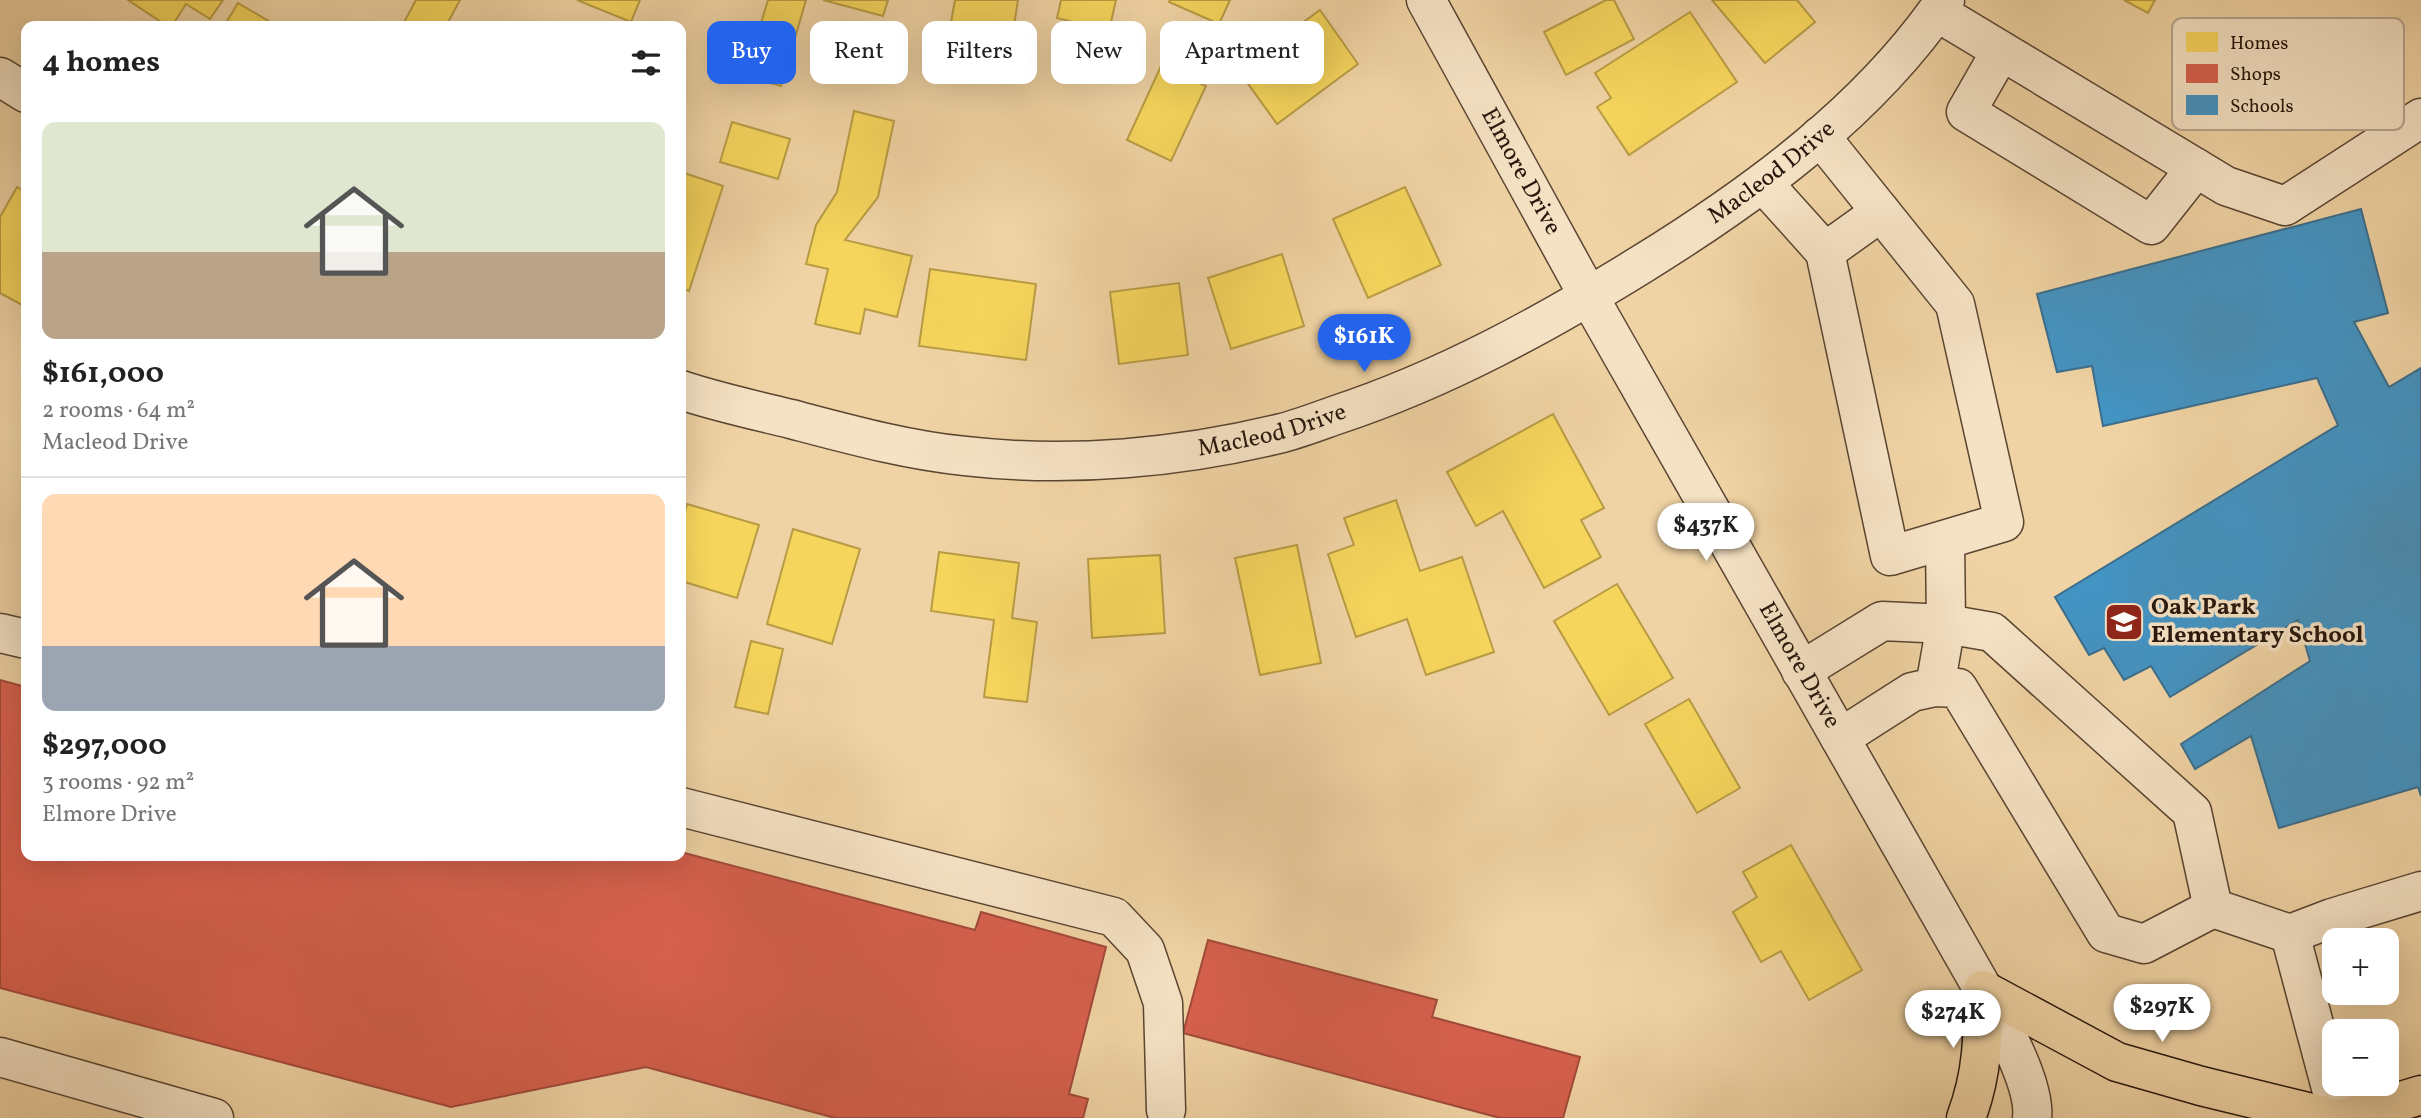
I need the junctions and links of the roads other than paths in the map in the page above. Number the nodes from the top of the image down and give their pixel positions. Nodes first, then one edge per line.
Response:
1 (1426, 0) edge
2 (1941, 6) edge
3 (2001, 51) junction
4 (0, 77) edge
5 (21, 90) edge
6 (2421, 118) edge
7 (2404, 129) edge
8 (2402, 130) edge
9 (1820, 135) junction
10 (2196, 168) junction
11 (1763, 183) junction
12 (1881, 212) junction
13 (1825, 252) junction
14 (1589, 297) junction
15 (686, 391) edge
16 (1945, 540) junction
17 (1946, 624) junction
18 (0, 633) edge
19 (21, 638) edge
20 (1801, 671) junction
21 (1935, 687) junction
22 (1840, 738) junction
23 (686, 808) edge
24 (2421, 891) edge
25 (2213, 908) junction
26 (2290, 934) junction
27 (1983, 990) junction
28 (0, 1057) edge
29 (2421, 1095) edge
30 (137, 1107) edge
31 (1175, 1115) edge
32 (214, 1118) edge
33 (1966, 1118) edge
34 (2032, 1118) edge
35 (2332, 1118) edge
36 (2339, 1118) edge
37 (2345, 1118) edge

1 - 14 street, Elmore Drive
2 - 3 street
2 - 9 street, Macleod Drive
3 - 10 street
3 - 10 street
4 - 5 street
6 - 7 street
8 - 10 street
9 - 11 street, Macleod Drive
9 - 12 street
11 - 13 street
11 - 14 street, Macleod Drive
12 - 13 street
12 - 16 street
13 - 16 street
14 - 15 street, Macleod Drive
14 - 20 street, Elmore Drive
16 - 17 street
17 - 20 street
17 - 21 street
17 - 25 street
18 - 19 street
20 - 22 street, Elmore Drive
21 - 22 street
21 - 25 street
22 - 27 street, Elmore Drive
23 - 31 street
24 - 26 street
25 - 26 street
26 - 36 street
27 - 33 main road
27 - 34 street, Elmore Drive
27 - 35 main road
28 - 30 street
29 - 37 main road
30 - 32 street

